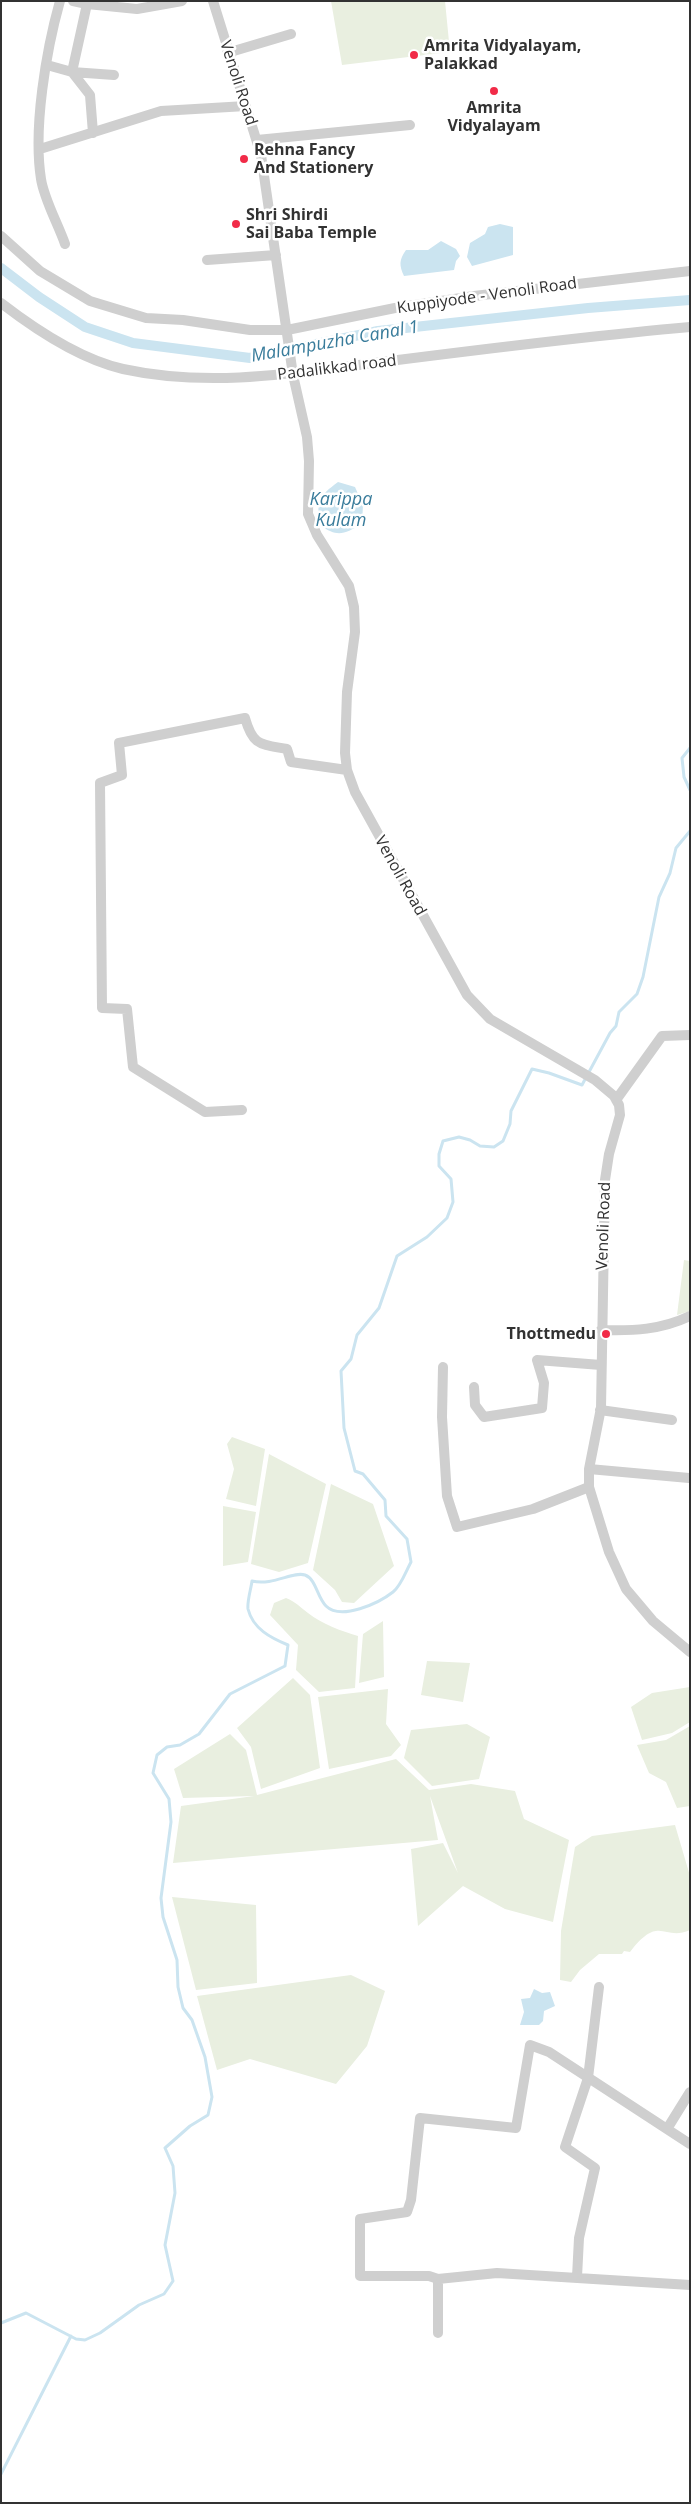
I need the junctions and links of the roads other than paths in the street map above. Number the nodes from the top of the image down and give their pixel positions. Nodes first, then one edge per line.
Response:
1 (60, 1) edge
2 (73, 1) edge
3 (182, 1) edge
4 (213, 1) edge
5 (87, 4) junction
6 (291, 34) dead end
7 (227, 52) junction
8 (47, 65) junction
9 (72, 72) junction
10 (114, 75) dead end
11 (246, 106) junction
12 (410, 125) dead end
13 (93, 133) junction
14 (257, 140) junction
15 (40, 149) junction
16 (1, 236) edge
17 (65, 244) dead end
18 (276, 255) junction
19 (207, 260) dead end
20 (690, 271) edge
21 (1, 302) edge
22 (690, 327) edge
23 (287, 331) junction
24 (292, 372) junction
25 (347, 770) junction
26 (690, 1035) edge
27 (616, 1100) junction
28 (242, 1110) dead end
29 (690, 1316) edge
30 (601, 1330) junction
31 (601, 1365) junction
32 (443, 1367) dead end
33 (474, 1387) dead end
34 (600, 1410) junction
35 (672, 1420) dead end
36 (589, 1468) junction
37 (688, 1478) dead end
38 (589, 1487) junction
39 (690, 1652) edge
40 (599, 1987) dead end
41 (588, 2078) junction
42 (690, 2092) edge
43 (667, 2129) junction
44 (690, 2144) edge
45 (576, 2277) junction
46 (438, 2279) junction
47 (690, 2285) edge
48 (438, 2333) dead end

1 - 8 street
2 - 5 street
3 - 5 street
4 - 7 street, Venoli Road
5 - 9 street
6 - 7 street
7 - 11 street, Venoli Road
8 - 9 street
8 - 15 street
9 - 10 street
9 - 13 street
11 - 13 street
11 - 14 street, Venoli Road
12 - 14 street
13 - 15 street
14 - 18 street, Venoli Road
15 - 17 street
16 - 23 street, Kuppiyode - Venoli Road
18 - 19 street
18 - 23 street, Venoli Road
20 - 23 street, Kuppiyode - Venoli Road
21 - 24 street, Padalikkad road
22 - 24 street, Padalikkad road
23 - 24 street, Venoli Road
24 - 25 street, Venoli Road
25 - 27 street, Venoli Road
25 - 28 street
26 - 27 street
27 - 30 street, Venoli Road
29 - 30 street
30 - 31 street, Venoli Road
31 - 33 street
31 - 34 street, Venoli Road
32 - 38 street
34 - 35 street
34 - 36 street, Venoli Road
36 - 37 street
36 - 38 street, Venoli Road
38 - 39 street, Venoli Road
40 - 41 street
41 - 43 street
41 - 45 street
41 - 46 street
42 - 43 street
43 - 44 street
45 - 46 street
45 - 47 street
46 - 48 street

